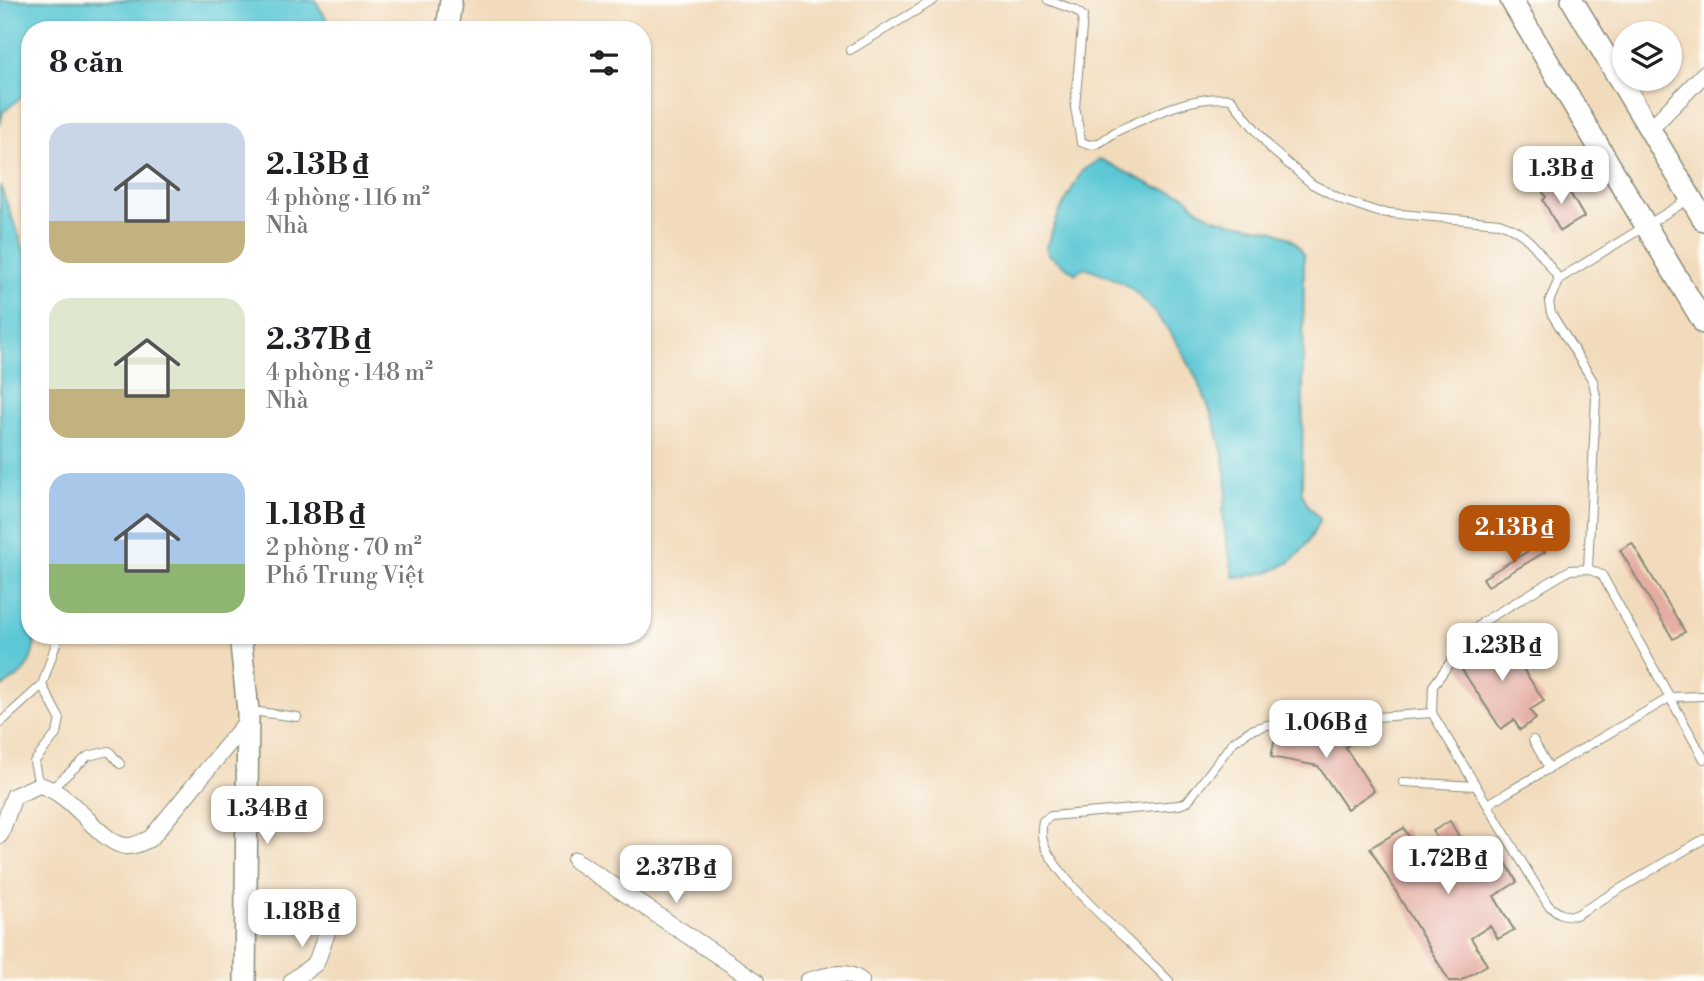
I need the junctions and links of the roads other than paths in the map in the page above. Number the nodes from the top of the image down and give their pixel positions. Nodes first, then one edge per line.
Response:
1 (452, 0) edge
2 (934, 0) edge
3 (1048, 0) edge
4 (1511, 0) edge
5 (1572, 0) edge
6 (448, 21) edge
7 (850, 50) dead end
8 (1704, 74) edge
9 (1649, 130) junction
10 (1691, 198) junction
11 (1704, 220) edge
12 (1646, 226) junction
13 (1559, 279) junction
14 (1704, 323) edge
15 (1588, 569) junction
16 (56, 644) edge
17 (241, 644) edge
18 (42, 685) junction
19 (1671, 696) junction
20 (1704, 696) edge
21 (1433, 713) junction
22 (248, 716) junction
23 (297, 717) dead end
24 (0, 723) edge
25 (1533, 740) dead end
26 (1704, 759) edge
27 (120, 764) dead end
28 (1549, 768) junction
29 (1403, 782) dead end
30 (46, 786) junction
31 (1476, 786) junction
32 (1488, 804) junction
33 (0, 835) edge
34 (1704, 839) edge
35 (575, 860) dead end
36 (329, 927) dead end
37 (245, 981) edge
38 (292, 981) edge
39 (756, 981) edge
40 (808, 981) edge
41 (861, 981) edge
42 (1169, 981) edge

1 - 6 street
2 - 7 lane
3 - 13 lane
4 - 12 street
5 - 9 street
8 - 9 street
9 - 10 street
10 - 11 street
10 - 12 lane
12 - 13 lane
12 - 14 street
13 - 15 lane
15 - 19 lane
15 - 21 lane
16 - 18 lane
17 - 22 street
18 - 24 lane
18 - 30 lane
19 - 20 lane
19 - 26 lane
19 - 28 lane
21 - 31 lane
21 - 42 lane
22 - 23 lane
22 - 30 street
22 - 37 street
25 - 28 lane
27 - 30 lane
28 - 32 lane
29 - 31 lane
30 - 33 street
31 - 32 lane
32 - 34 lane
35 - 39 street
36 - 38 street
40 - 41 street

